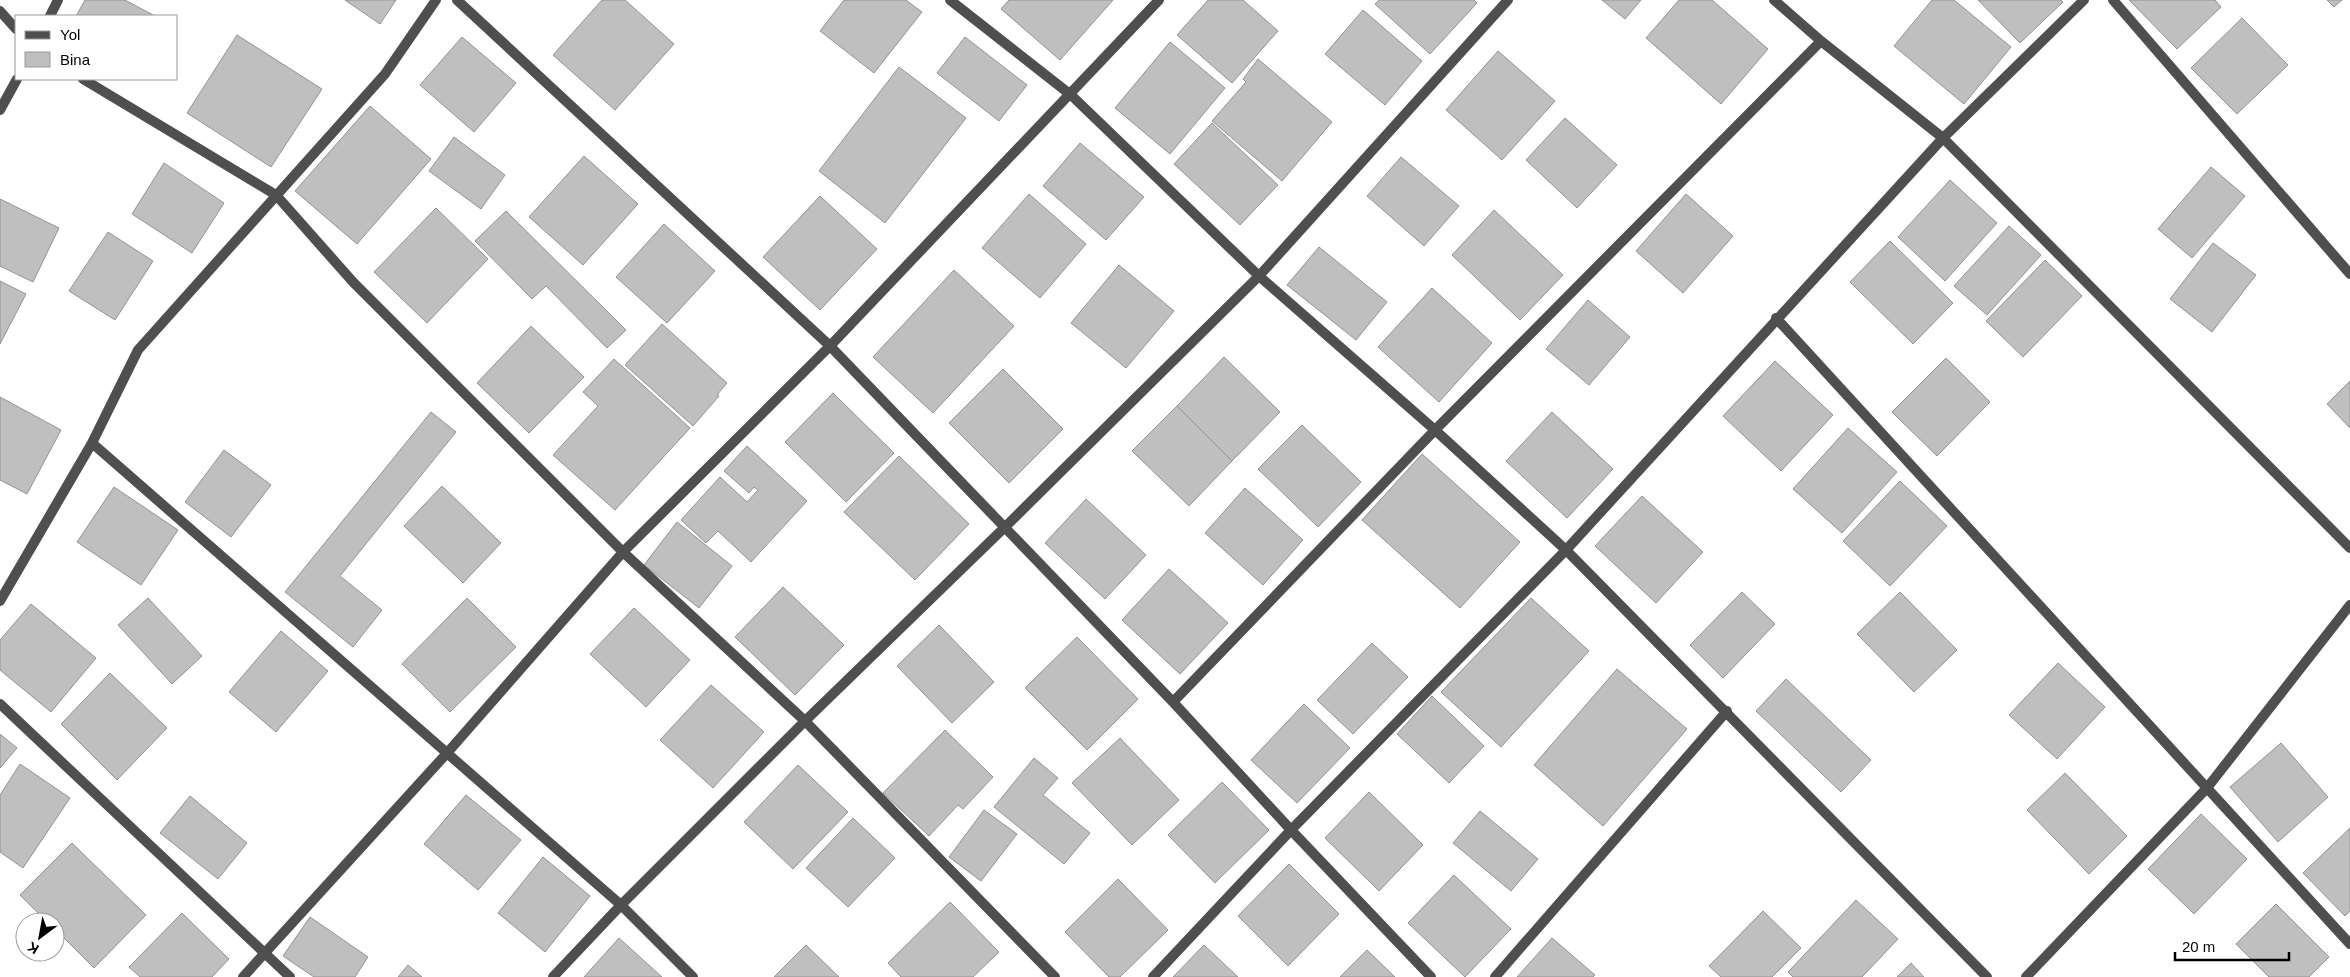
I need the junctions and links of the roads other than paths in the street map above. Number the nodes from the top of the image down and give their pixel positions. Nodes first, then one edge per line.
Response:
1 (58, 0) edge
2 (436, 0) edge
3 (457, 0) edge
4 (950, 0) edge
5 (1160, 0) edge
6 (1508, 0) edge
7 (1774, 0) edge
8 (2084, 0) edge
9 (2114, 0) edge
10 (0, 11) edge
11 (50, 15) edge
12 (15, 28) edge
13 (1821, 41) junction
14 (16, 80) edge
15 (85, 80) edge
16 (1071, 95) junction
17 (0, 110) edge
18 (1943, 138) junction
19 (276, 195) junction
20 (2350, 274) edge
21 (1258, 276) junction
22 (1776, 318) junction
23 (830, 346) junction
24 (1435, 430) junction
25 (92, 443) junction
26 (1005, 527) junction
27 (2350, 548) edge
28 (1566, 550) junction
29 (623, 552) junction
30 (0, 601) edge
31 (2350, 605) edge
32 (1173, 702) junction
33 (0, 704) edge
34 (1727, 711) junction
35 (805, 721) junction
36 (448, 752) junction
37 (2207, 788) junction
38 (1291, 830) junction
39 (621, 905) junction
40 (2350, 944) edge
41 (264, 954) junction
42 (243, 977) edge
43 (290, 977) edge
44 (553, 977) edge
45 (693, 977) edge
46 (1055, 977) edge
47 (1153, 977) edge
48 (1431, 977) edge
49 (1494, 977) edge
50 (1987, 977) edge
51 (2026, 977) edge

1 - 11 street
2 - 19 street
3 - 23 street
4 - 16 street
5 - 16 street
6 - 21 street
7 - 13 street
8 - 18 street
9 - 20 street
10 - 12 street
13 - 18 street
13 - 24 street
14 - 17 street
15 - 19 street
16 - 21 street
16 - 23 street
18 - 22 street
18 - 27 street
19 - 25 street
19 - 29 street
21 - 24 street
21 - 26 street
22 - 28 street
22 - 37 street
23 - 26 street
23 - 29 street
24 - 28 street
24 - 32 street
25 - 30 street
25 - 36 street
26 - 32 street
26 - 35 street
28 - 34 street
28 - 38 street
29 - 35 street
29 - 36 street
31 - 37 street
32 - 38 street
33 - 41 street
34 - 49 street
34 - 50 street
35 - 39 street
35 - 46 street
36 - 39 street
36 - 41 street
37 - 40 street
37 - 51 street
38 - 47 street
38 - 48 street
39 - 44 street
39 - 45 street
41 - 42 street
41 - 43 street

